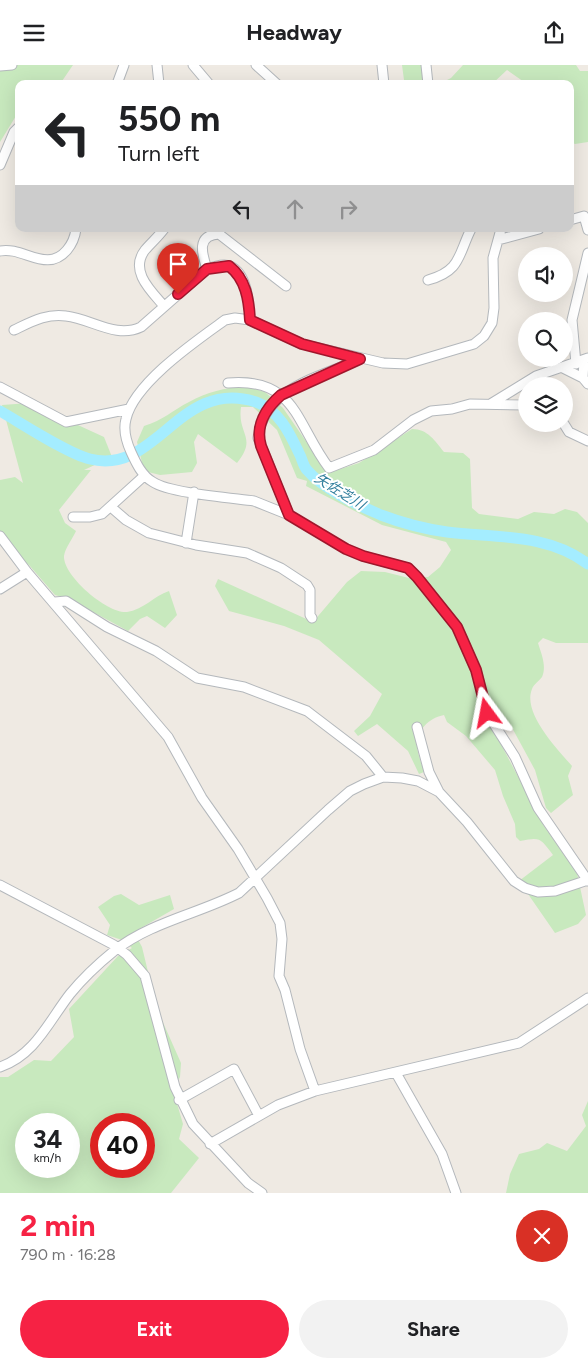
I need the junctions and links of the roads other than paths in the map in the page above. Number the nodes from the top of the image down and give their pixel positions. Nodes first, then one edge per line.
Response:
1 (12, 65) edge
2 (124, 65) edge
3 (158, 65) edge
4 (193, 65) edge
5 (256, 65) edge
6 (382, 65) edge
7 (426, 65) edge
8 (0, 66) edge
9 (118, 80) edge
10 (159, 80) edge
11 (206, 80) edge
12 (273, 80) edge
13 (384, 80) edge
14 (428, 80) edge
15 (15, 131) edge
16 (0, 165) edge
17 (574, 219) edge
18 (588, 230) edge
19 (75, 232) edge
20 (161, 232) edge
21 (470, 232) edge
22 (500, 232) edge
23 (529, 232) edge
24 (498, 241) junction
25 (0, 251) edge
26 (588, 253) edge
27 (207, 269) junction
28 (428, 280) dead end
29 (286, 286) dead end
30 (164, 306) junction
31 (250, 320) junction
32 (14, 330) dead end
33 (360, 359) junction
34 (582, 361) edge
35 (563, 368) junction
36 (586, 381) edge
37 (228, 383) dead end
38 (0, 387) edge
39 (277, 398) junction
40 (492, 403) junction
41 (518, 405) edge
42 (129, 409) junction
43 (571, 432) edge
44 (588, 441) edge
45 (144, 476) junction
46 (194, 492) junction
47 (111, 507) junction
48 (289, 515) junction
49 (73, 517) dead end
50 (0, 536) edge
51 (186, 543) junction
52 (27, 572) junction
53 (0, 589) edge
54 (55, 602) junction
55 (312, 617) dead end
56 (417, 727) dead end
57 (383, 777) junction
58 (439, 792) junction
59 (255, 880) junction
60 (588, 880) edge
61 (0, 885) edge
62 (118, 948) junction
63 (588, 998) edge
64 (0, 1067) edge
65 (396, 1073) junction
66 (315, 1091) junction
67 (179, 1100) junction
68 (258, 1116) junction
69 (210, 1144) junction
70 (262, 1193) edge
71 (456, 1193) edge

1 - 8 street
2 - 9 street
3 - 10 street
4 - 11 street
5 - 12 street
6 - 13 street
7 - 14 street
15 - 16 street
17 - 18 street
19 - 25 street
20 - 30 street
21 - 28 street
22 - 24 street
23 - 24 street
24 - 33 street
26 - 34 street
27 - 29 street
27 - 30 street
27 - 31 street
30 - 32 street
31 - 33 street
31 - 42 street
33 - 39 street
34 - 35 street
34 - 36 street
35 - 36 street
35 - 40 street
37 - 39 street
38 - 42 street
39 - 40 street
39 - 48 street
40 - 41 street
42 - 45 street
43 - 44 street
45 - 46 street
45 - 47 street
46 - 48 street
46 - 51 street
47 - 49 street
47 - 51 street
48 - 60 street
50 - 52 street
51 - 55 street
52 - 53 street
52 - 54 street
54 - 57 street
54 - 59 street
56 - 58 street
57 - 58 street
57 - 59 street
58 - 60 street
59 - 62 street
59 - 66 street
61 - 62 street
62 - 64 street
62 - 67 street
63 - 65 street
65 - 66 street
65 - 71 street
66 - 68 street
67 - 68 street
67 - 69 street
68 - 69 street
69 - 70 street

